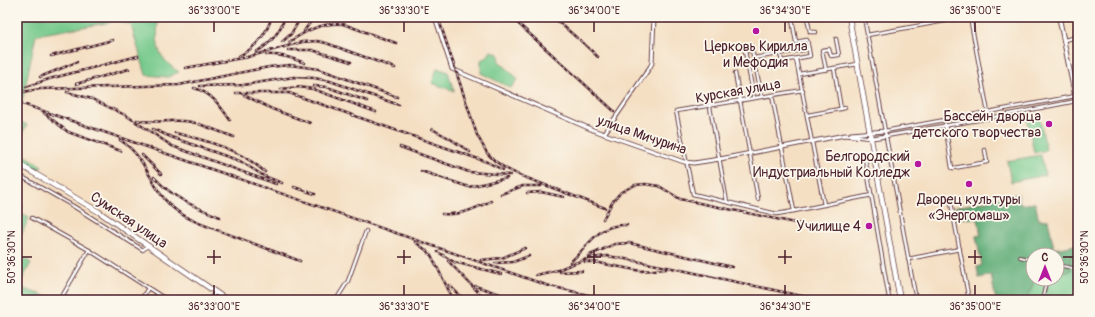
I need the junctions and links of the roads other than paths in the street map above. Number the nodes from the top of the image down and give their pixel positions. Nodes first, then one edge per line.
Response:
1 (435, 17) edge
2 (654, 17) edge
3 (796, 17) edge
4 (807, 17) edge
5 (849, 17) edge
6 (864, 17) edge
7 (969, 17) edge
8 (1059, 17) edge
9 (816, 32) dead end
10 (867, 35) junction
11 (1078, 37) edge
12 (836, 39) dead end
13 (1064, 40) junction
14 (809, 48) junction
15 (780, 54) junction
16 (831, 56) junction
17 (824, 57) junction
18 (754, 58) junction
19 (796, 59) junction
20 (858, 64) junction
21 (834, 68) junction
22 (826, 70) junction
23 (735, 73) dead end
24 (800, 74) junction
25 (803, 90) junction
26 (772, 95) junction
27 (708, 96) dead end
28 (762, 97) junction
29 (754, 98) junction
30 (1077, 98) edge
31 (740, 101) junction
32 (710, 106) junction
33 (845, 108) dead end
34 (841, 109) junction
35 (1078, 110) edge
36 (988, 113) junction
37 (808, 115) junction
38 (989, 118) junction
39 (944, 121) junction
40 (945, 125) junction
41 (885, 131) junction
42 (871, 132) junction
43 (604, 134) junction
44 (845, 135) junction
45 (886, 136) junction
46 (872, 138) junction
47 (813, 142) junction
48 (782, 148) junction
49 (985, 150) dead end
50 (750, 153) junction
51 (865, 158) dead end
52 (720, 159) junction
53 (687, 162) junction
54 (18, 165) edge
55 (17, 174) edge
56 (872, 195) junction
57 (950, 197) dead end
58 (758, 199) dead end
59 (727, 202) junction
60 (824, 205) junction
61 (794, 211) junction
62 (32, 218) dead end
63 (366, 231) dead end
64 (147, 245) junction
65 (960, 249) junction
66 (89, 250) junction
67 (1020, 257) dead end
68 (1025, 258) edge
69 (908, 259) junction
70 (1065, 267) edge
71 (1078, 269) edge
72 (1045, 287) edge
73 (148, 288) junction
74 (215, 292) junction
75 (60, 300) edge
76 (141, 300) edge
77 (166, 300) edge
78 (209, 300) edge
79 (227, 300) edge
80 (336, 300) edge
81 (891, 300) edge
82 (900, 300) edge
83 (916, 300) edge
84 (969, 300) edge
85 (1042, 300) edge

1 - 43 street, улица Мичурина
2 - 43 street
3 - 14 street
4 - 9 street
5 - 20 main road
6 - 10 street
7 - 10 street
7 - 36 street
8 - 13 main road
10 - 41 street
11 - 13 street
12 - 16 street
13 - 30 main road
14 - 15 street
14 - 19 street
15 - 18 street
15 - 19 street
16 - 17 street
16 - 17 street
17 - 22 street
18 - 28 street
18 - 29 street
19 - 24 street
20 - 21 street
20 - 42 main road
21 - 22 street
21 - 34 street
22 - 24 street
23 - 31 street
24 - 25 street
25 - 26 street, Курская улица
25 - 37 street
26 - 28 street, Курская улица
26 - 48 street
27 - 32 street
28 - 29 street, Курская улица
29 - 31 street, Курская улица
30 - 35 street
30 - 36 street
30 - 38 street, улица Мичурина
31 - 32 street, Курская улица
31 - 50 street
32 - 52 street
32 - 53 street, Курская улица
33 - 34 street
34 - 37 street
36 - 38 street
36 - 39 street
37 - 47 street
38 - 40 street, улица Мичурина
39 - 40 street
39 - 41 street
40 - 45 street, улица Мичурина
40 - 49 street
41 - 42 street
41 - 45 street
42 - 44 street
42 - 46 main road
43 - 53 street, улица Мичурина
44 - 46 street, улица Мичурина
44 - 47 street, улица Мичурина
45 - 46 street, улица Мичурина
45 - 69 street
46 - 82 main road
47 - 48 street, улица Мичурина
47 - 60 street
48 - 50 street, улица Мичурина
48 - 61 street
50 - 52 street, улица Мичурина
50 - 58 street
51 - 56 street
52 - 53 street, улица Мичурина
52 - 59 street
53 - 59 street
54 - 64 main road, Сумская улица
55 - 64 street
56 - 60 street
56 - 81 street
57 - 65 street
59 - 61 street
60 - 61 street
62 - 66 street
63 - 80 street
64 - 74 main road, Сумская улица
65 - 69 street
65 - 84 street
66 - 73 street
66 - 75 street
67 - 68 street
69 - 83 street
70 - 71 street
72 - 85 street
73 - 76 street
73 - 77 street
74 - 78 street
74 - 79 main road, Сумская улица

